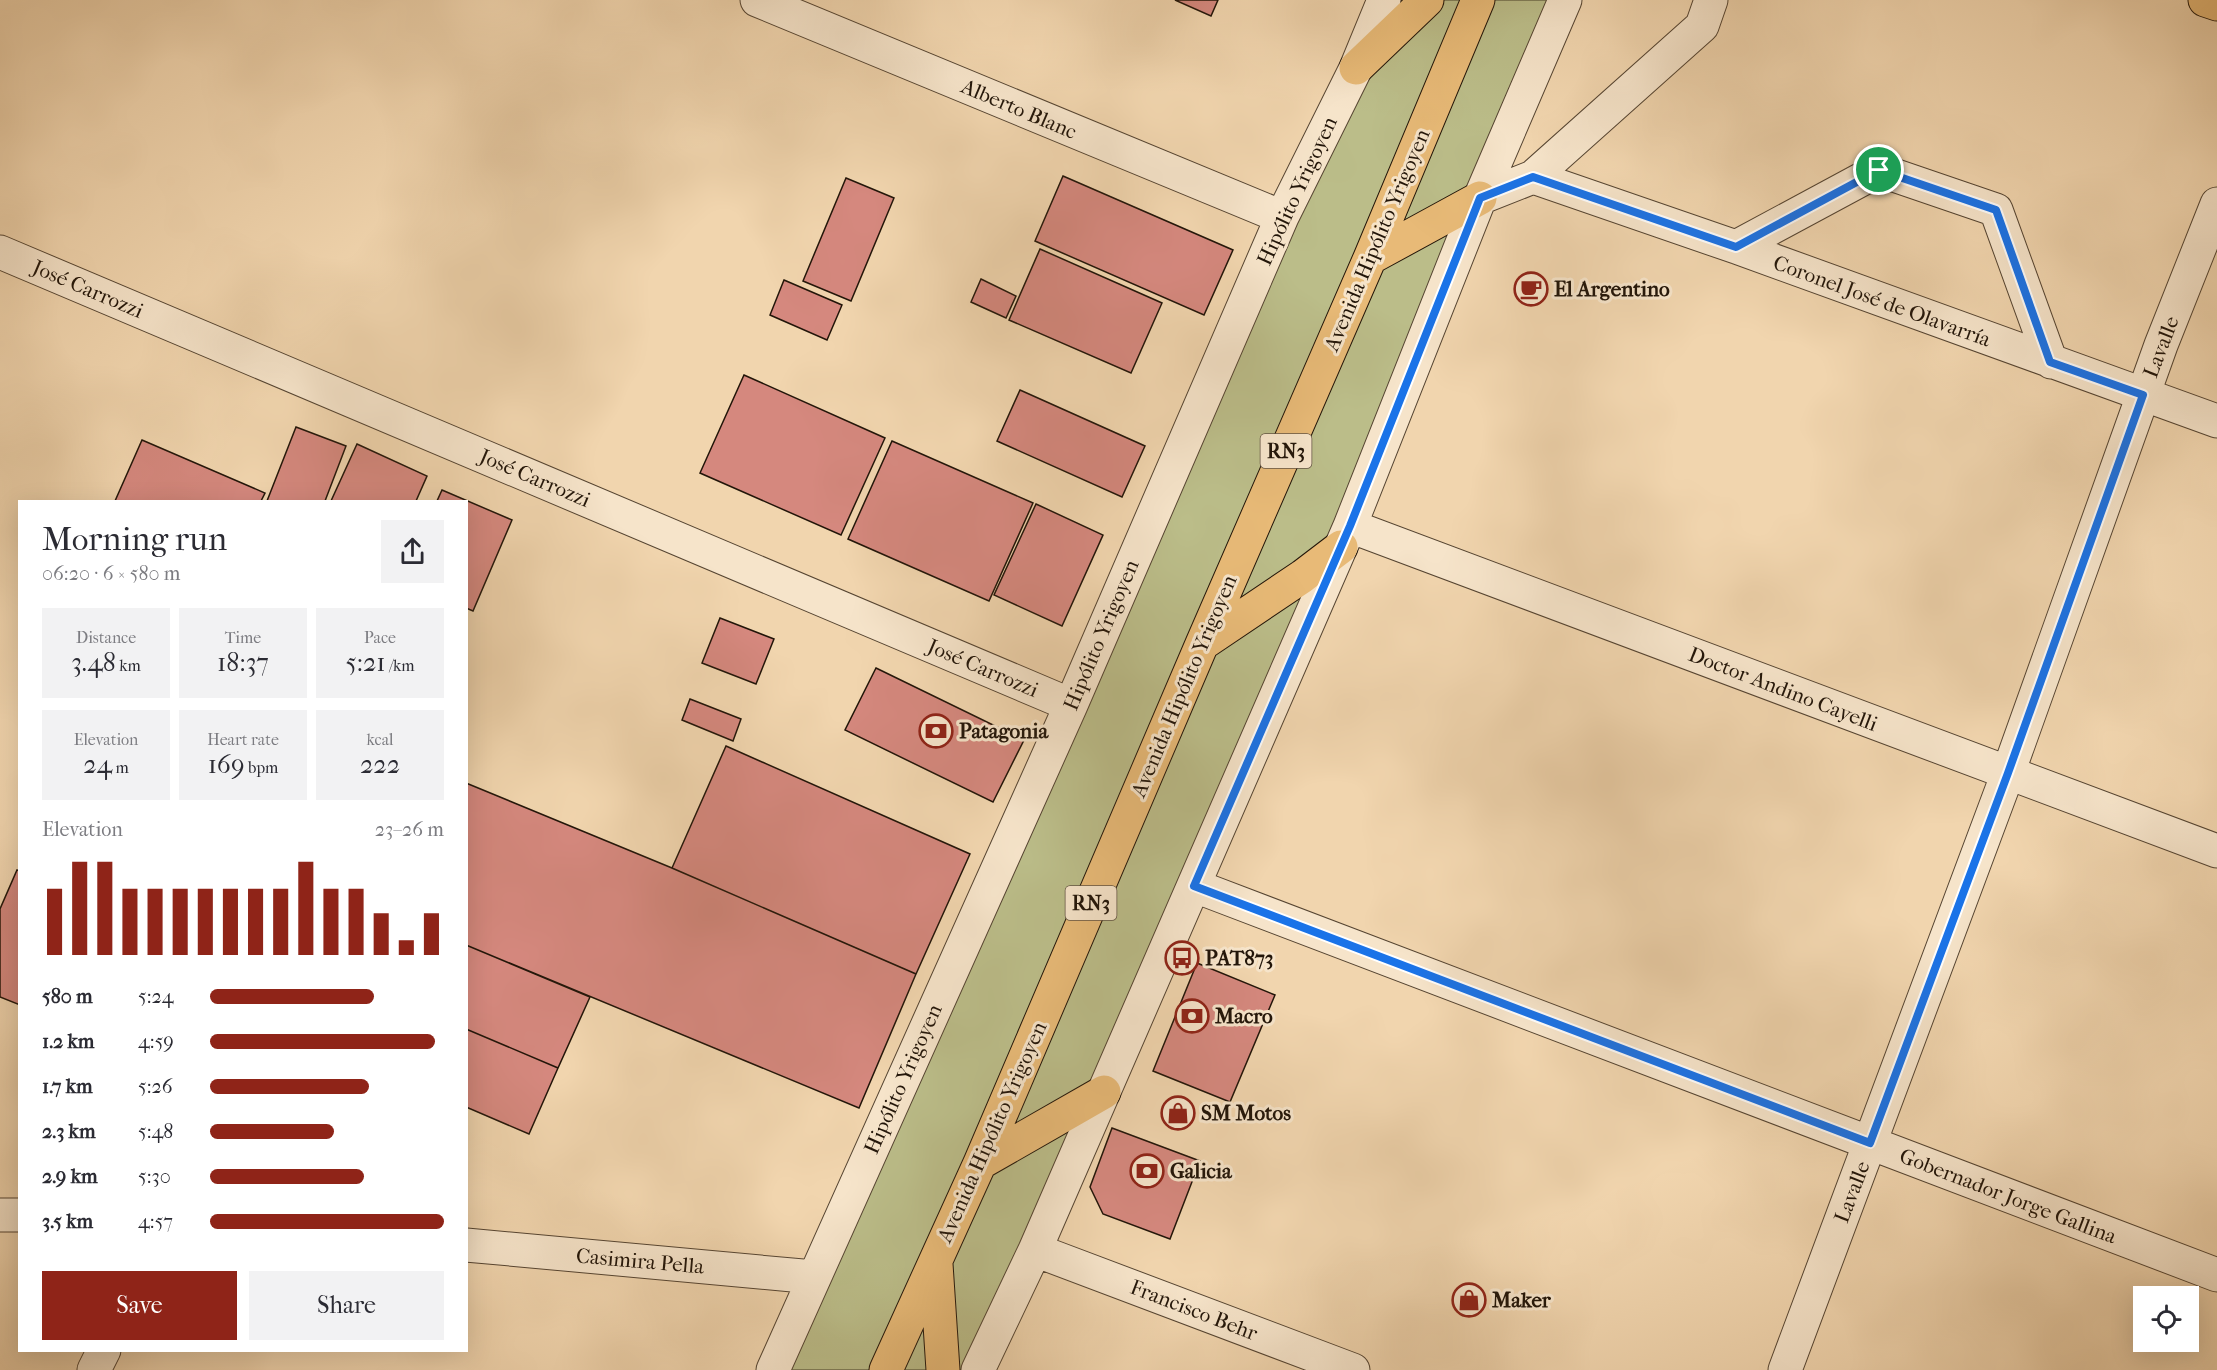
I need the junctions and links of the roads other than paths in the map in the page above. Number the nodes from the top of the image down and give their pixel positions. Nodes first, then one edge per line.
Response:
1 (757, 0) edge
2 (1384, 0) edge
3 (1426, 0) edge
4 (1565, 0) edge
5 (1711, 0) edge
6 (2205, 0) edge
7 (2217, 4) edge
8 (1479, 7) edge
9 (1356, 68) junction
10 (1533, 177) junction
11 (1480, 198) junction
12 (2217, 204) edge
13 (1282, 217) junction
14 (1736, 247) junction
15 (0, 252) edge
16 (1370, 258) junction
17 (2050, 362) junction
18 (2143, 395) junction
19 (2217, 421) edge
20 (1345, 537) junction
21 (1202, 644) junction
22 (1071, 705) junction
23 (2008, 773) junction
24 (2217, 851) edge
25 (1194, 886) junction
26 (1104, 1092) junction
27 (1870, 1143) junction
28 (980, 1163) junction
29 (0, 1215) edge
30 (18, 1215) edge
31 (468, 1245) edge
32 (1035, 1250) junction
33 (936, 1258) junction
34 (2217, 1275) edge
35 (814, 1277) junction
36 (103, 1352) edge
37 (94, 1370) edge
38 (773, 1370) edge
39 (886, 1370) edge
40 (943, 1370) edge
41 (978, 1370) edge
42 (1353, 1370) edge
43 (1785, 1370) edge

1 - 13 street, Alberto Blanc
2 - 9 street, Hipólito Yrigoyen
3 - 9 main road
4 - 11 street
5 - 10 street
6 - 7 main road
8 - 16 main road, Avenida Hipólito Yrigoyen / RN3
9 - 13 street, Hipólito Yrigoyen
10 - 11 street
10 - 14 street, Coronel José de Olavarría
11 - 16 main road
11 - 20 street
12 - 18 street, Lavalle
13 - 22 street, Hipólito Yrigoyen
14 - 17 street, Coronel José de Olavarría
14 - 17 street
15 - 22 street, José Carrozzi
16 - 21 main road, Avenida Hipólito Yrigoyen / RN3
17 - 18 street, Coronel José de Olavarría
18 - 19 street, Coronel José de Olavarría
18 - 23 street, Lavalle
20 - 21 main road
20 - 23 street, Doctor Andino Cayelli
20 - 25 street
21 - 28 main road, Avenida Hipólito Yrigoyen / RN3
22 - 35 street, Hipólito Yrigoyen
23 - 24 street, Doctor Andino Cayelli
23 - 27 street, Lavalle
25 - 26 street
25 - 27 street, Gobernador Jorge Gallina
26 - 28 main road
26 - 32 street
27 - 34 street, Gobernador Jorge Gallina
27 - 43 street, Lavalle
28 - 33 main road, Avenida Hipólito Yrigoyen / RN3
29 - 30 street
31 - 35 street, Casimira Pella
32 - 41 street
32 - 42 street, Francisco Behr
33 - 39 main road, Avenida Hipólito Yrigoyen / RN3
33 - 40 main road
35 - 38 street, Hipólito Yrigoyen
36 - 37 street

